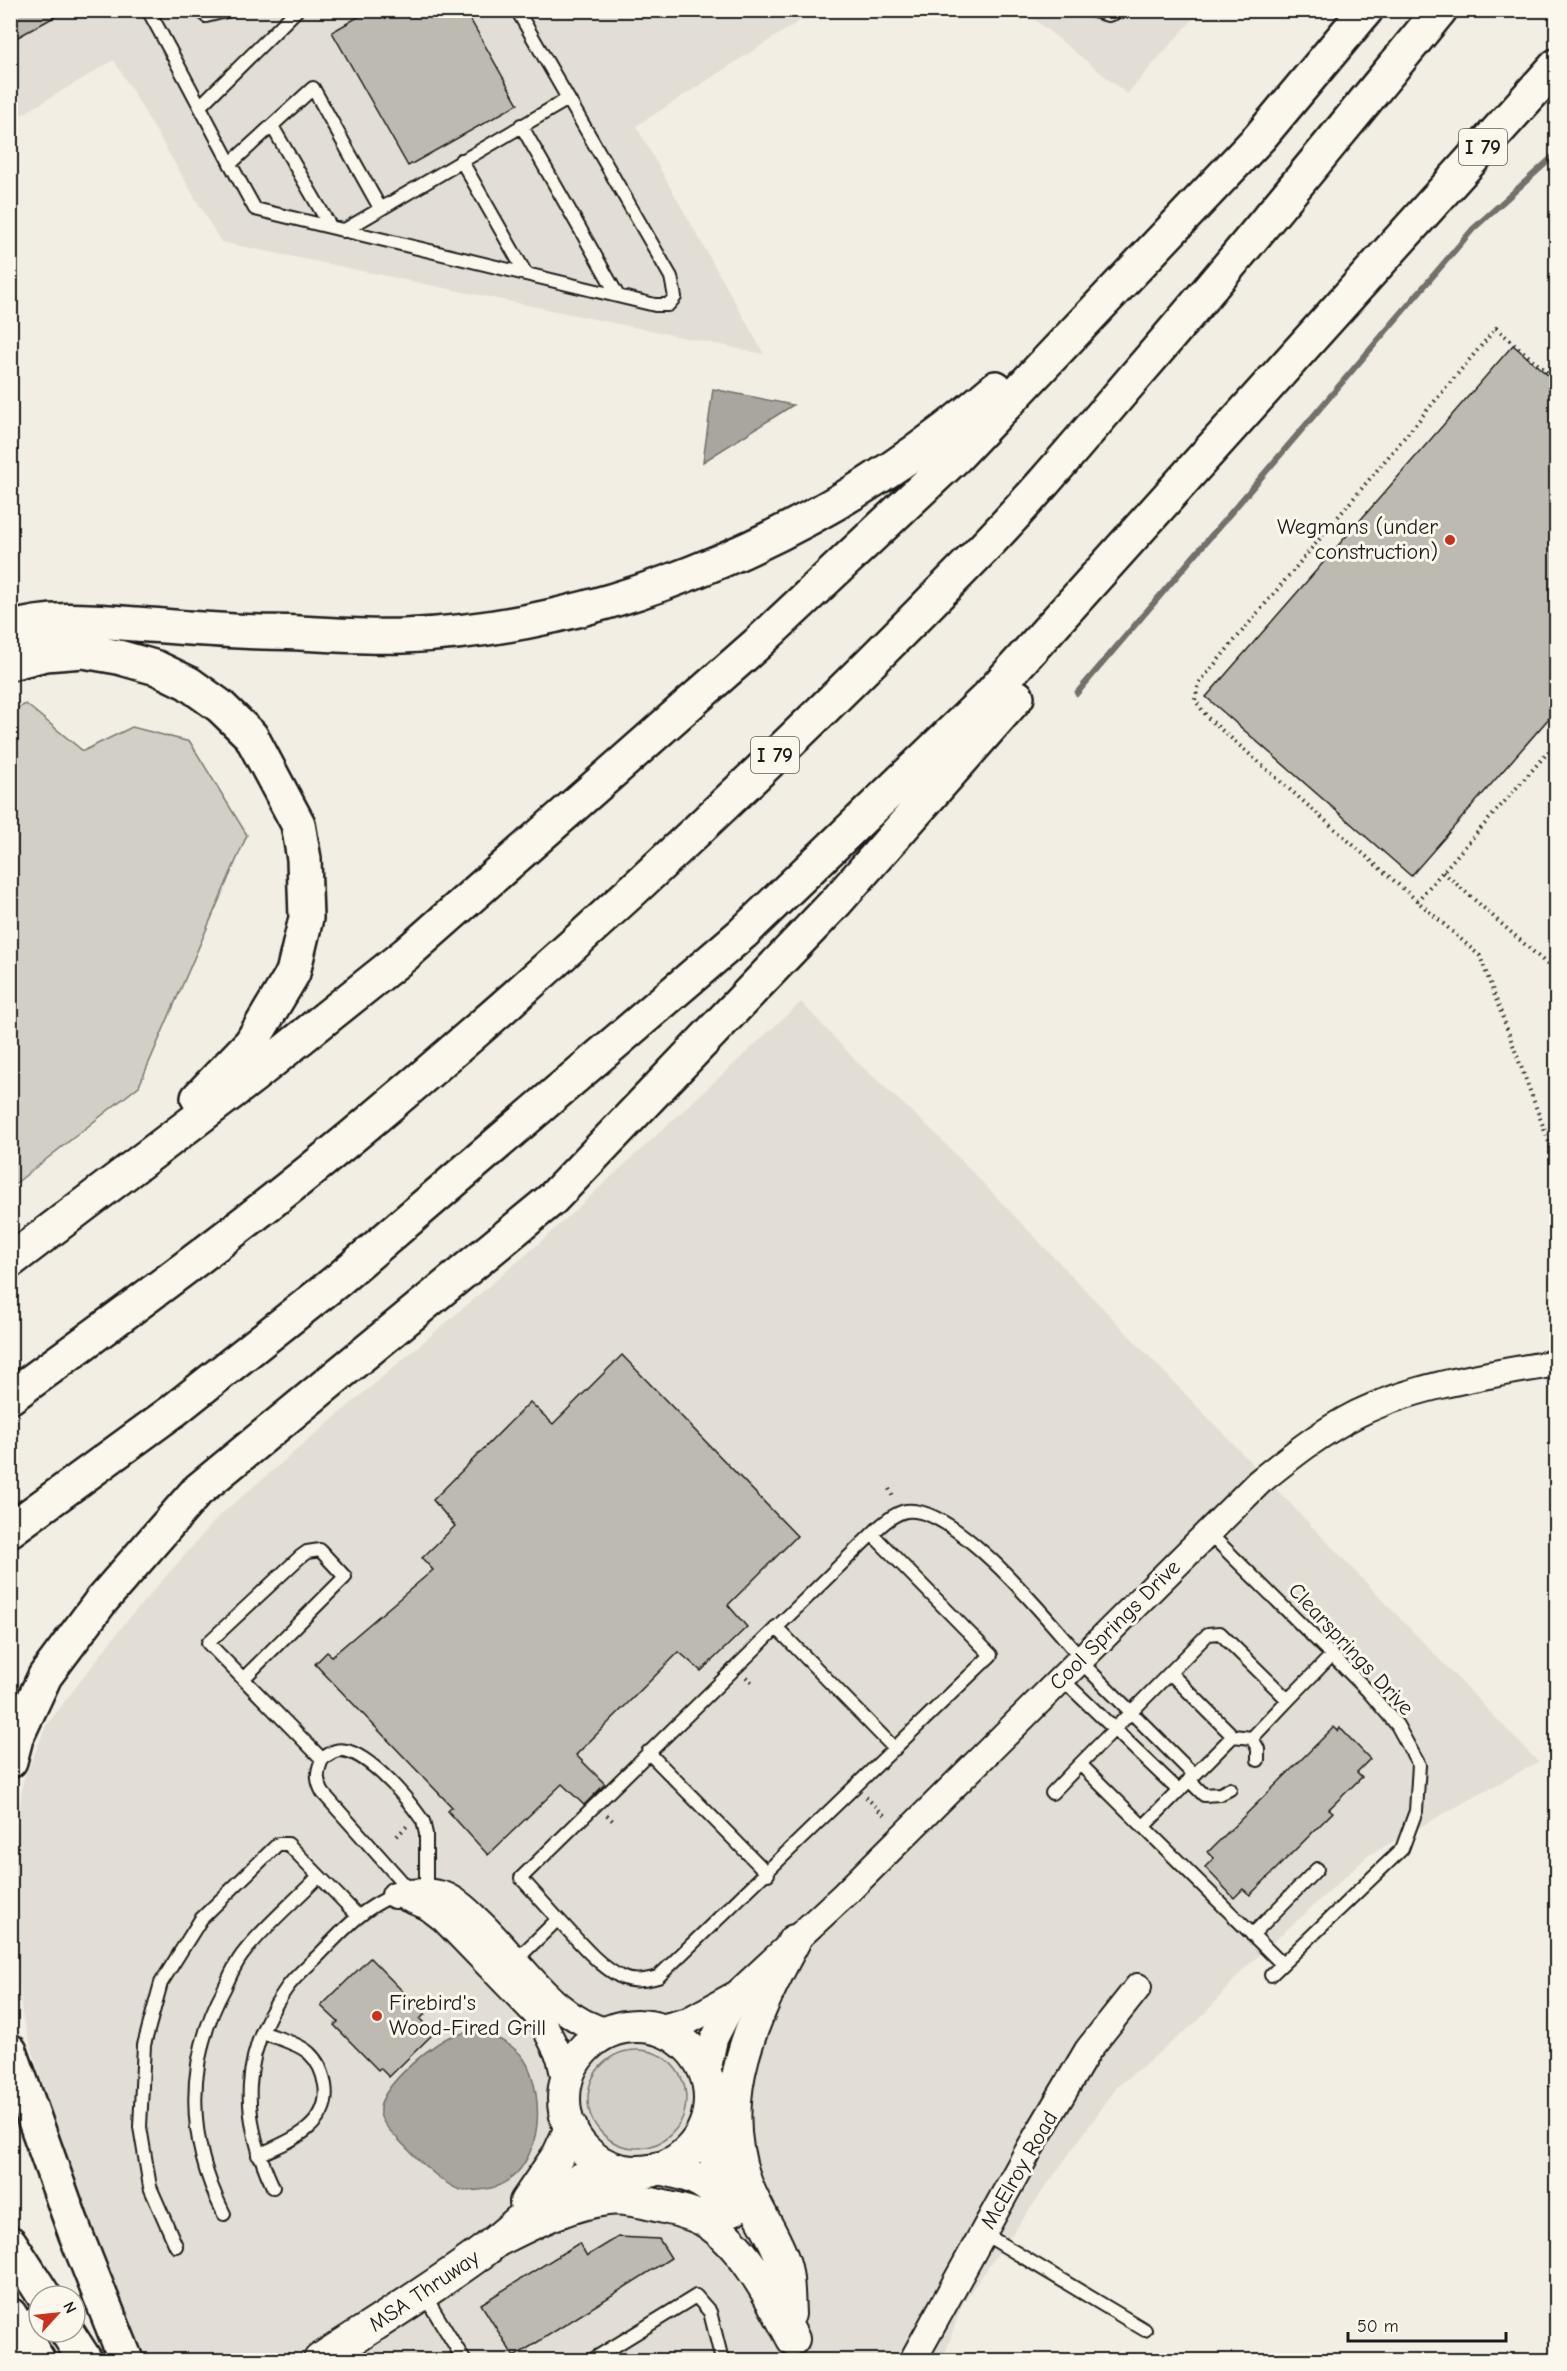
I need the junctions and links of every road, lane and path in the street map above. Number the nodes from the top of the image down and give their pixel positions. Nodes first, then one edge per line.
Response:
1 (147, 10) edge
2 (202, 10) edge
3 (230, 10) edge
4 (297, 10) edge
5 (517, 10) edge
6 (1091, 10) edge
7 (1124, 10) edge
8 (1366, 10) edge
9 (1440, 10) edge
10 (1557, 66) edge
11 (568, 99) junction
12 (200, 106) junction
13 (521, 125) junction
14 (272, 126) junction
15 (461, 160) junction
16 (230, 164) junction
17 (380, 208) junction
18 (330, 226) junction
19 (1409, 228) junction
20 (343, 231) junction
21 (1149, 251) junction
22 (526, 274) junction
23 (618, 296) junction
24 (1557, 380) edge
25 (10, 629) edge
26 (10, 663) edge
27 (1557, 743) edge
28 (1443, 872) junction
29 (1417, 901) junction
30 (1557, 972) edge
31 (1557, 1161) edge
32 (11, 1260) edge
33 (1557, 1363) edge
34 (10, 1397) edge
35 (10, 1530) edge
36 (1208, 1532) junction
37 (872, 1534) junction
38 (776, 1627) junction
39 (1332, 1655) junction
40 (1081, 1660) junction
41 (1170, 1673) junction
42 (746, 1676) dead end
43 (243, 1679) junction
44 (1062, 1679) junction
45 (754, 1685) dead end
46 (1288, 1700) junction
47 (1131, 1713) junction
48 (1114, 1729) junction
49 (1233, 1736) junction
50 (1252, 1738) junction
51 (895, 1749) junction
52 (648, 1752) junction
53 (322, 1759) junction
54 (1258, 1760) dead end
55 (10, 1761) edge
56 (1080, 1764) junction
57 (1192, 1778) junction
58 (1230, 1789) dead end
59 (1179, 1791) junction
60 (1052, 1793) dead end
61 (866, 1797) dead end
62 (606, 1813) dead end
63 (886, 1818) dead end
64 (413, 1821) dead end
65 (615, 1823) dead end
66 (1143, 1827) junction
67 (397, 1836) dead end
68 (1317, 1869) dead end
69 (768, 1874) junction
70 (319, 1876) junction
71 (411, 1894) junction
72 (357, 1916) junction
73 (558, 1919) junction
74 (1252, 1935) junction
75 (794, 1941) junction
76 (1282, 1964) junction
77 (508, 1968) junction
78 (1270, 1975) dead end
79 (1138, 1987) dead end
80 (737, 1994) junction
81 (657, 2029) junction
82 (262, 2032) junction
83 (610, 2032) junction
84 (10, 2051) edge
85 (706, 2077) junction
86 (566, 2084) junction
87 (571, 2128) junction
88 (704, 2128) junction
89 (258, 2155) junction
90 (659, 2168) junction
91 (620, 2170) junction
92 (273, 2187) dead end
93 (224, 2214) dead end
94 (983, 2233) junction
95 (496, 2241) junction
96 (10, 2243) edge
97 (176, 2246) dead end
98 (36, 2284) edge
99 (423, 2293) junction
100 (21, 2328) edge
101 (1146, 2330) dead end
102 (793, 2338) edge
103 (74, 2344) edge
104 (38, 2361) edge
105 (85, 2361) edge
106 (126, 2361) edge
107 (320, 2361) edge
108 (464, 2361) edge
109 (592, 2361) edge
110 (722, 2361) edge
111 (913, 2361) edge

1 - 12 lane
2 - 3 lane
4 - 12 lane
5 - 11 lane
6 - 7 lane
8 - 21 main road
9 - 34 main road, I 79
10 - 19 main road, I 79
11 - 13 lane
11 - 23 lane
12 - 16 lane
13 - 15 lane
13 - 23 lane
14 - 16 lane
14 - 17 lane
14 - 18 lane
15 - 17 lane
15 - 22 lane
16 - 18 lane
17 - 20 lane
18 - 20 lane
19 - 35 main road, I 79
19 - 55 main road
20 - 22 lane
21 - 25 main road
21 - 32 main road
22 - 23 lane
24 - 29 path
26 - 32 main road
27 - 28 path
28 - 29 path
28 - 30 path
29 - 31 path
33 - 36 street, Cool Springs Drive
36 - 39 lane, Clearsprings Drive
36 - 40 street, Cool Springs Drive
37 - 38 lane
37 - 40 lane
37 - 51 lane
38 - 51 lane
38 - 52 lane
39 - 46 lane
39 - 76 lane, Clearsprings Drive
40 - 44 street, Cool Springs Drive
40 - 47 lane
41 - 46 lane
41 - 47 lane
41 - 49 lane
42 - 45 path
43 - 43 lane
43 - 53 lane
44 - 48 lane
44 - 75 street, Cool Springs Drive
46 - 50 lane
47 - 48 lane
47 - 57 lane
48 - 56 lane
48 - 59 lane
49 - 50 lane
49 - 57 lane
50 - 54 lane
51 - 69 lane
52 - 69 lane
52 - 73 lane
53 - 71 lane
53 - 71 lane
56 - 60 lane
56 - 66 lane
57 - 58 lane
57 - 59 lane
59 - 66 lane
61 - 63 path
62 - 65 path
64 - 67 path
66 - 74 lane
68 - 74 lane
69 - 73 lane
70 - 72 lane
70 - 93 lane
70 - 97 lane
71 - 72 lane
71 - 77 street
72 - 82 lane
73 - 77 lane
74 - 76 lane
75 - 80 street, Cool Springs Drive
75 - 102 street
76 - 78 lane, Clearsprings Drive
77 - 83 street
77 - 86 street
79 - 94 street, McElroy Road
80 - 81 street, Cool Springs Drive
80 - 85 street, Cool Springs Drive
81 - 83 street
81 - 85 street
82 - 89 lane
82 - 89 lane
83 - 86 street
84 - 106 main road
85 - 88 street
86 - 87 street
87 - 91 street
87 - 95 street, MSA Thruway
88 - 90 street
88 - 102 street
89 - 92 lane
90 - 91 street
90 - 102 street
91 - 95 street, MSA Thruway
94 - 101 lane
94 - 111 street, McElroy Road
95 - 99 street, MSA Thruway
95 - 102 street
96 - 98 main road
99 - 107 street, MSA Thruway
99 - 108 lane
100 - 104 main road
103 - 105 main road
109 - 110 lane

